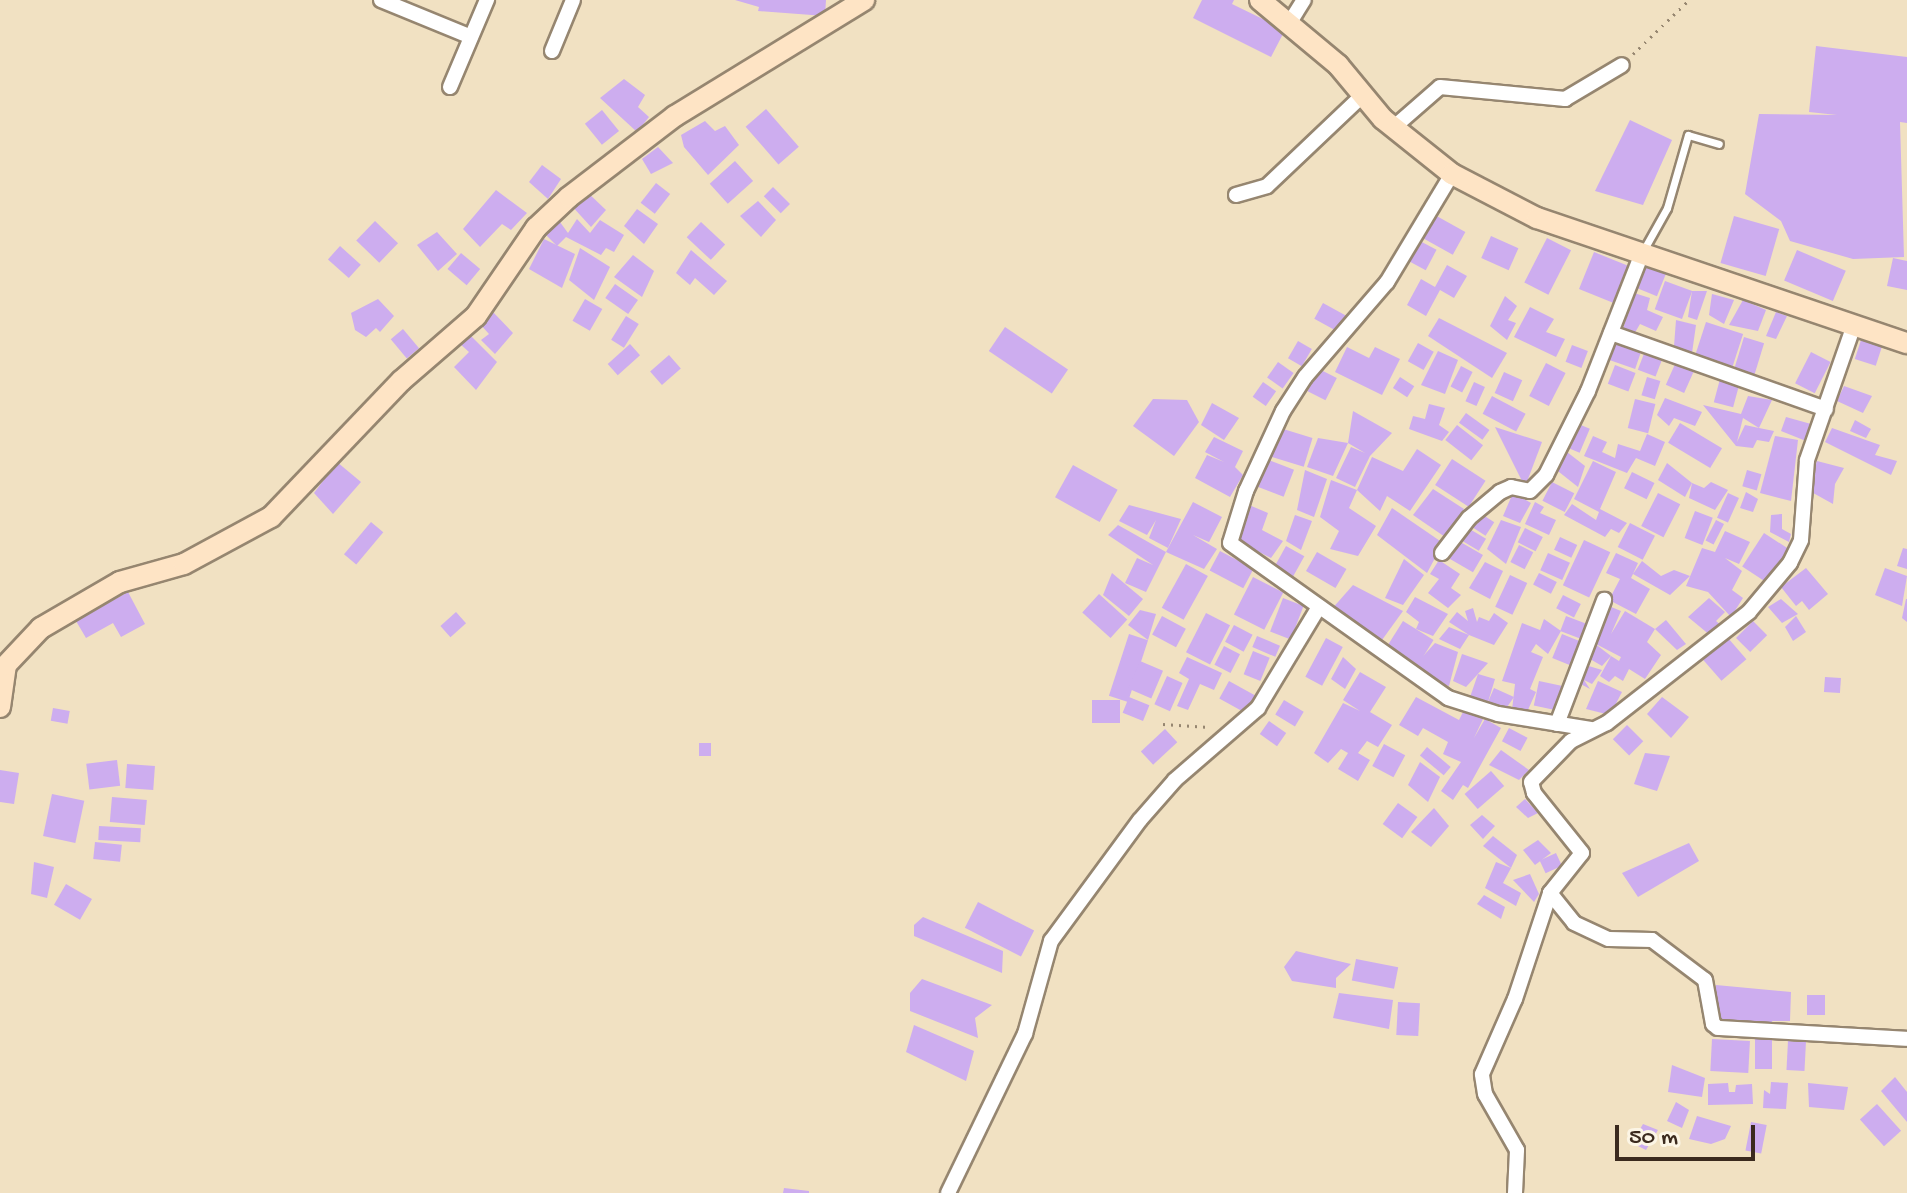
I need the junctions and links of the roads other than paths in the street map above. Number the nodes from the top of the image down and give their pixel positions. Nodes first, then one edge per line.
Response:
1 (381, 0) edge
2 (487, 0) edge
3 (573, 0) edge
4 (864, 0) edge
5 (1260, 0) edge
6 (1304, 0) edge
7 (1290, 22) junction
8 (471, 37) junction
9 (552, 51) dead end
10 (1622, 65) road end
11 (450, 87) dead end
12 (1363, 95) junction
13 (1393, 128) junction
14 (1719, 144) dead end
15 (1452, 174) junction
16 (1236, 195) dead end
17 (1642, 253) junction
18 (1853, 328) junction
19 (1611, 333) junction
20 (1907, 343) edge
21 (1826, 409) junction
22 (1442, 553) dead end
23 (1604, 600) dead end
24 (1319, 607) junction
25 (3, 668) edge
26 (0, 707) edge
27 (1557, 724) junction
28 (1591, 729) junction
29 (1550, 893) junction
30 (1907, 1039) edge
31 (948, 1193) edge
32 (1515, 1193) edge

1 - 8 street
2 - 8 street
3 - 9 street
4 - 25 street
5 - 7 street
6 - 7 street
7 - 12 street
8 - 11 street
10 - 13 street
12 - 13 street
12 - 16 street
13 - 15 street
14 - 17 lane
15 - 17 street
15 - 24 street
17 - 18 street
17 - 19 street
18 - 20 street
18 - 21 street
19 - 21 street
19 - 22 street
21 - 28 street
23 - 27 street
24 - 27 street
24 - 31 street
25 - 26 street
27 - 28 street
28 - 29 street
29 - 30 street
29 - 32 street

